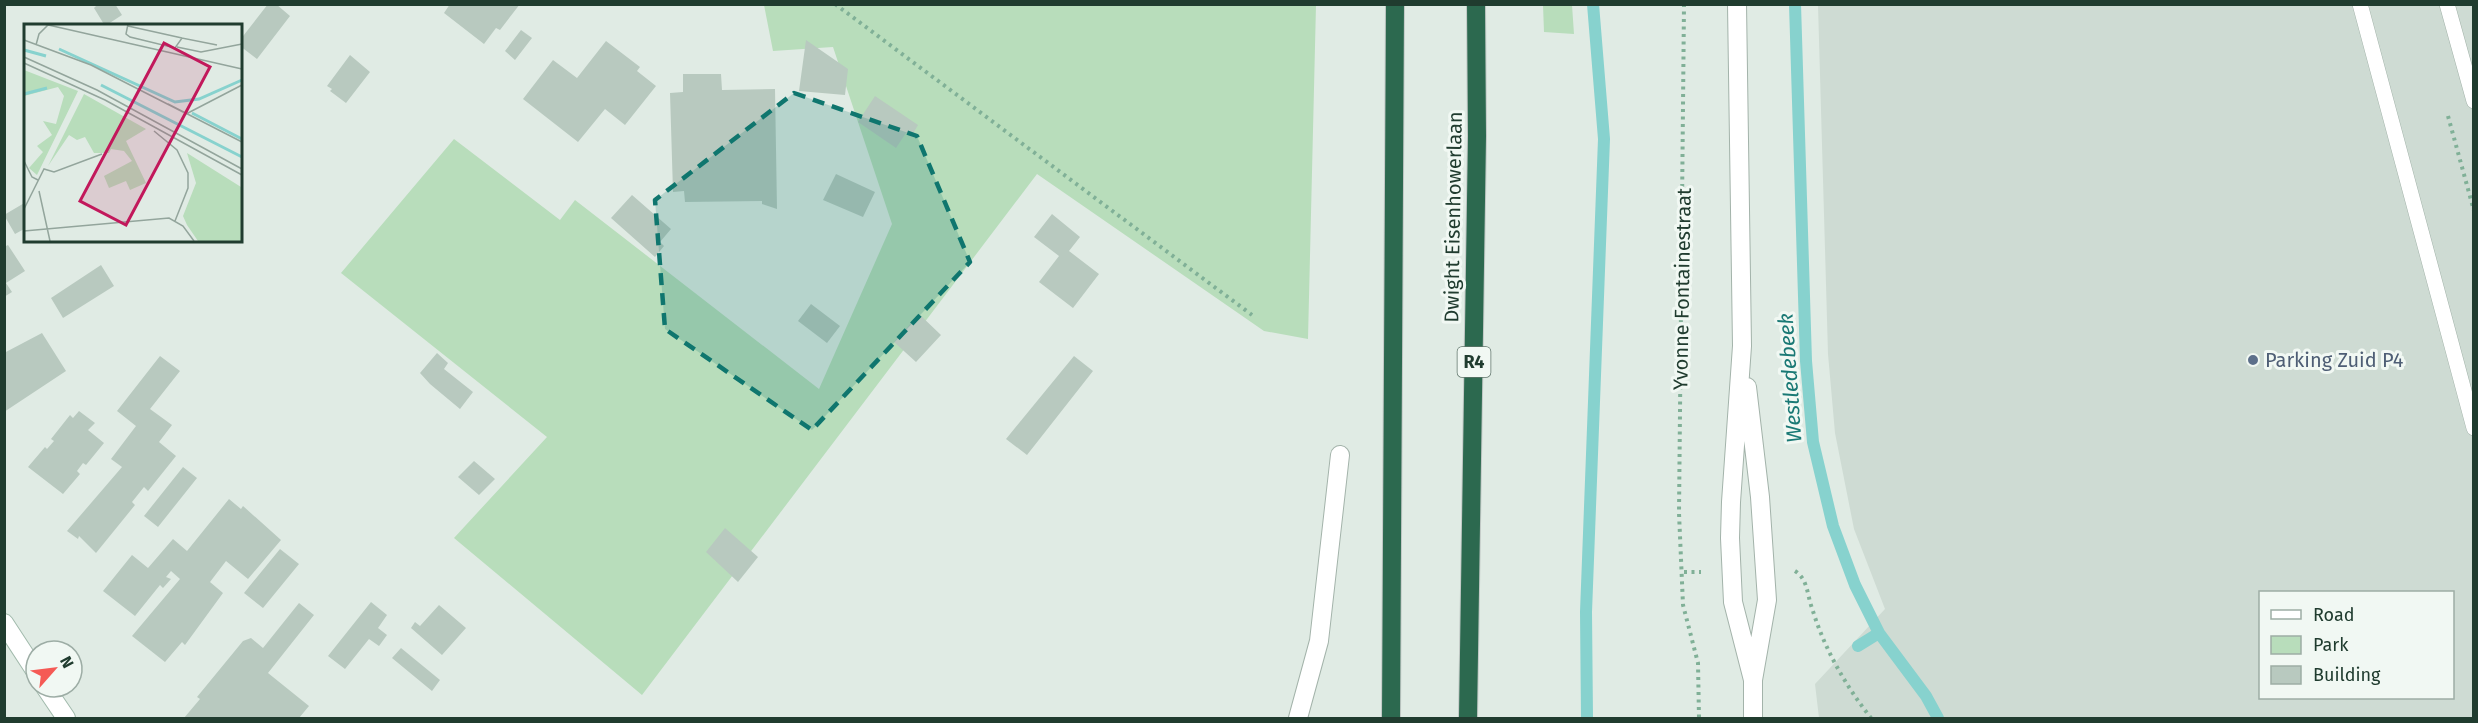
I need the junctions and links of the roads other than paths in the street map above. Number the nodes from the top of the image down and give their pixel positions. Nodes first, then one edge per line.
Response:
1 (1395, 4) edge
2 (1476, 4) edge
3 (1737, 4) edge
4 (2360, 4) edge
5 (2447, 4) edge
6 (2474, 101) edge
7 (1742, 346) junction
8 (2474, 428) edge
9 (1340, 455) dead end
10 (4, 623) edge
11 (24, 654) edge
12 (1753, 680) junction
13 (53, 699) edge
14 (66, 718) edge
15 (1298, 718) edge
16 (1391, 718) edge
17 (1468, 718) edge
18 (1753, 718) edge

1 - 16 highway
2 - 17 highway, Dwight Eisenhowerlaan / R4
3 - 7 street
4 - 8 lane
5 - 6 lane
7 - 12 street
7 - 12 street
9 - 15 street
10 - 11 street
12 - 18 street
13 - 14 street

